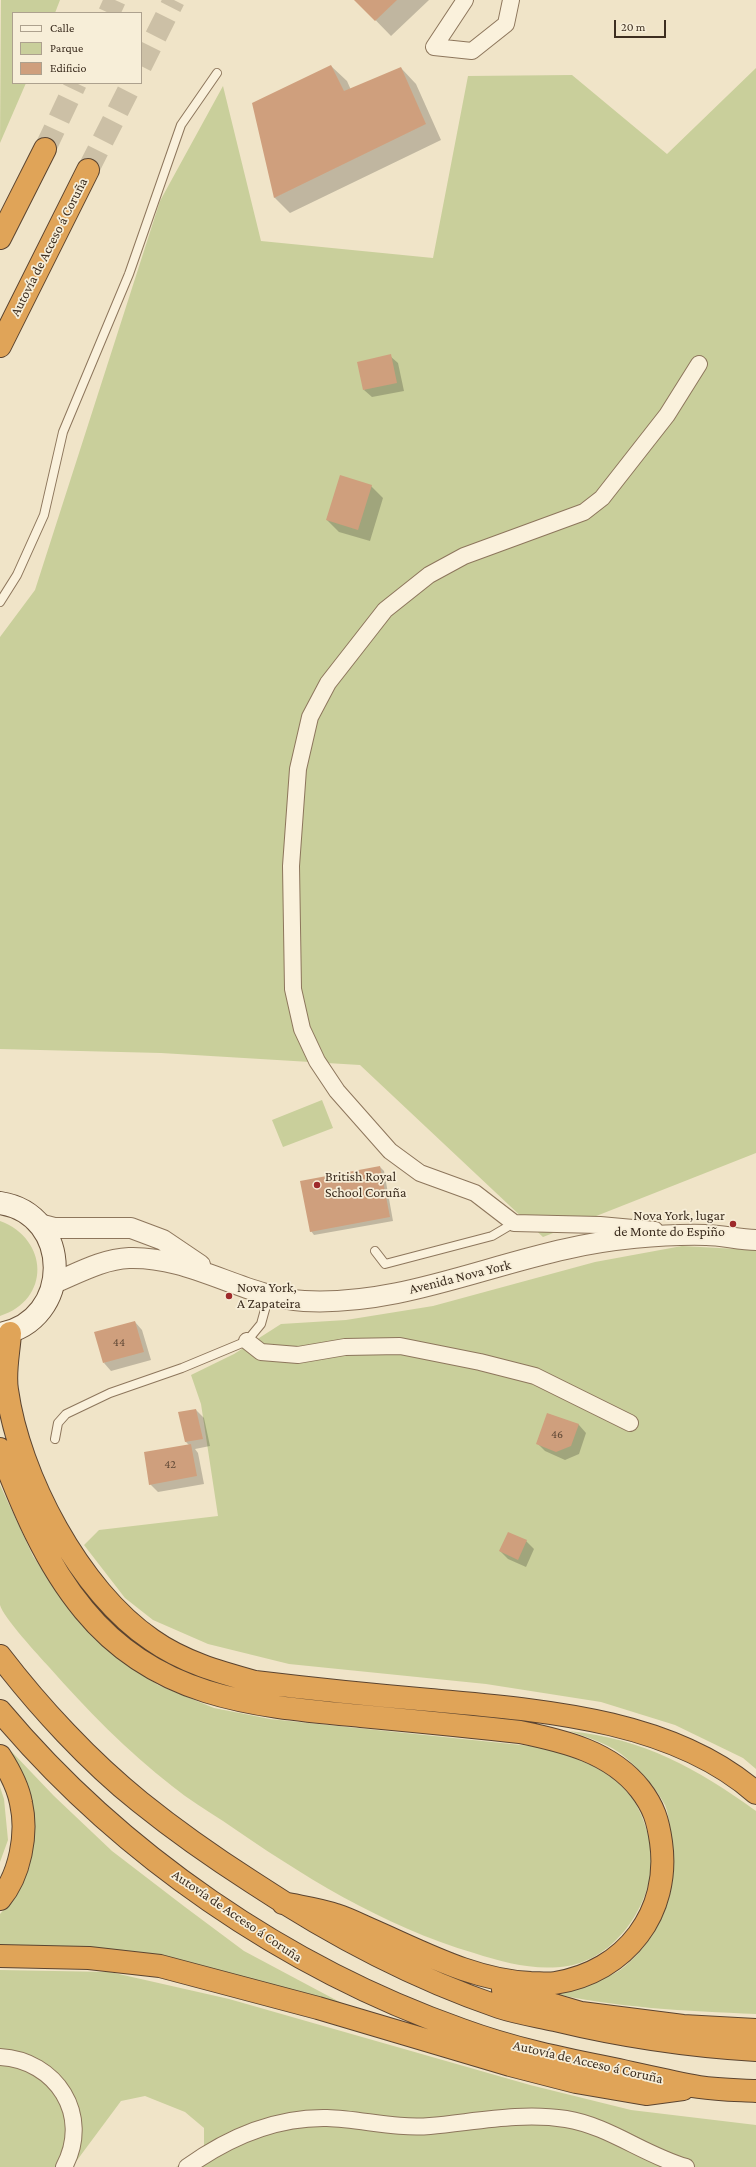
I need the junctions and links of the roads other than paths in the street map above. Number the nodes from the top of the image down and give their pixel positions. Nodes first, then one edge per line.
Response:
1 (465, 0) edge
2 (511, 0) edge
3 (218, 73) dead end
4 (45, 149) tunnel mouth
5 (88, 170) tunnel mouth
6 (0, 238) edge
7 (0, 346) edge
8 (699, 364) dead end
9 (0, 602) edge
10 (0, 1203) edge
11 (514, 1223) junction
12 (39, 1224) junction
13 (706, 1235) junction
14 (756, 1240) edge
15 (375, 1251) dead end
16 (215, 1277) junction
17 (54, 1283) junction
18 (269, 1295) junction
19 (5, 1333) edge
20 (247, 1341) junction
21 (630, 1423) dead end
22 (55, 1439) dead end
23 (0, 1449) edge
24 (0, 1656) edge
25 (0, 1711) edge
26 (0, 1756) edge
27 (756, 1792) edge
28 (0, 1899) edge
29 (283, 1902) junction
30 (0, 1956) edge
31 (382, 1959) junction
32 (756, 2030) edge
33 (756, 2050) edge
34 (0, 2057) edge
35 (701, 2087) junction
36 (756, 2091) edge
37 (64, 2167) edge
38 (188, 2167) edge
39 (686, 2167) edge

1 - 2 street
3 - 9 lane
4 - 6 highway
5 - 7 highway, Autovía de Acceso á Coruña
8 - 11 street
10 - 12 main road
11 - 13 street, Avenida Nova York
11 - 15 lane
12 - 16 street, Avenida Nova York
12 - 17 main road
13 - 14 street, Avenida Nova York
13 - 18 street, Avenida Nova York
16 - 17 street, Avenida Nova York
16 - 18 street, Avenida Nova York
17 - 19 main road
18 - 20 lane
19 - 27 highway
20 - 21 street
20 - 22 lane
23 - 29 highway
24 - 29 highway
25 - 35 highway, Autovía de Acceso á Coruña
26 - 28 highway
29 - 31 highway
30 - 35 highway
31 - 32 highway
31 - 33 highway
34 - 37 street
35 - 36 highway, Autovía de Acceso á Coruña
38 - 39 street

